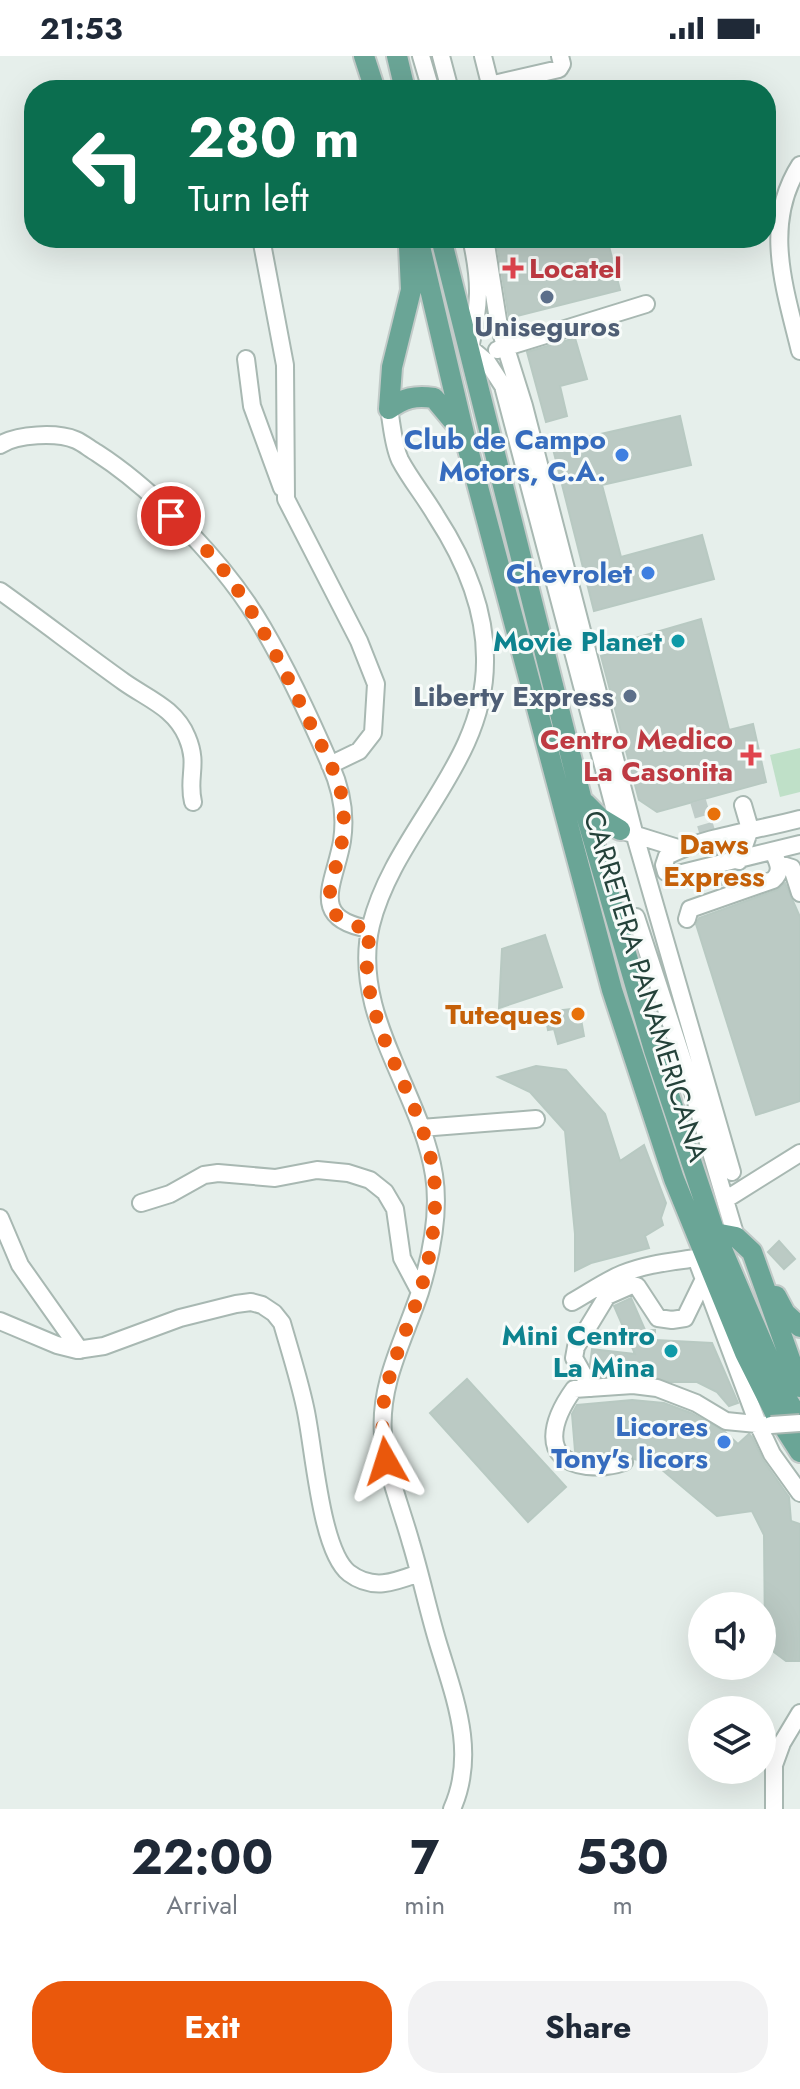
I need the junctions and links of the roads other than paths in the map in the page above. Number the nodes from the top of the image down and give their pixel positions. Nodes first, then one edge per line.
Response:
1 (364, 56) edge
2 (375, 56) edge
3 (397, 56) edge
4 (421, 56) edge
5 (441, 56) edge
6 (483, 56) edge
7 (560, 56) edge
8 (372, 80) edge
9 (381, 80) edge
10 (403, 80) edge
11 (428, 80) edge
12 (447, 80) edge
13 (489, 80) edge
14 (511, 80) edge
15 (800, 165) edge
16 (263, 248) edge
17 (409, 248) edge
18 (420, 248) edge
19 (444, 248) edge
20 (473, 248) edge
21 (487, 248) edge
22 (646, 304) dead end
23 (505, 348) junction
24 (800, 351) edge
25 (473, 353) junction
26 (246, 359) dead end
27 (389, 409) junction
28 (465, 438) junction
29 (0, 445) edge
30 (286, 499) junction
31 (0, 591) edge
32 (570, 642) junction
33 (543, 652) junction
34 (330, 765) junction
35 (582, 801) junction
36 (193, 802) dead end
37 (743, 805) dead end
38 (800, 819) edge
39 (773, 826) junction
40 (750, 829) junction
41 (628, 833) junction
42 (800, 844) edge
43 (681, 849) junction
44 (778, 855) junction
45 (739, 861) junction
46 (694, 871) junction
47 (800, 893) edge
48 (655, 904) junction
49 (687, 919) dead end
50 (628, 920) junction
51 (370, 929) junction
52 (536, 1119) dead end
53 (421, 1128) junction
54 (800, 1153) edge
55 (732, 1172) dead end
56 (674, 1179) junction
57 (725, 1200) junction
58 (141, 1203) dead end
59 (0, 1218) edge
60 (715, 1233) junction
61 (736, 1237) junction
62 (752, 1252) junction
63 (696, 1258) junction
64 (704, 1279) junction
65 (420, 1292) junction
66 (572, 1302) dead end
67 (685, 1318) junction
68 (0, 1321) edge
69 (720, 1322) junction
70 (800, 1327) edge
71 (80, 1350) junction
72 (799, 1384) edge
73 (589, 1393) junction
74 (800, 1421) edge
75 (765, 1425) junction
76 (800, 1452) edge
77 (624, 1462) dead end
78 (800, 1493) edge
79 (419, 1573) junction
80 (800, 1713) edge
81 (452, 1809) edge
82 (774, 1809) edge

1 - 8 main road
2 - 9 main road
3 - 10 main road
4 - 11 street
5 - 12 street
6 - 13 street
7 - 14 street
15 - 24 street
16 - 30 street
17 - 27 main road
18 - 28 main road, CARRETERA PANAMERICANA
19 - 25 main road, CARRETERA PANAMERICANA
20 - 25 street
21 - 23 street
22 - 23 street
23 - 25 street
23 - 41 street
25 - 32 street
25 - 33 main road, CARRETERA PANAMERICANA
26 - 30 street
27 - 28 main road
27 - 51 street
28 - 56 main road, CARRETERA PANAMERICANA
29 - 34 street
30 - 34 street
31 - 36 street
32 - 33 street
32 - 41 street
33 - 35 main road, CARRETERA PANAMERICANA
34 - 51 street
35 - 41 main road
35 - 50 main road, CARRETERA PANAMERICANA
37 - 40 street
38 - 39 street
39 - 40 street
39 - 44 street
40 - 43 street
40 - 45 street
41 - 43 street
41 - 48 street
42 - 44 street
43 - 46 street
44 - 45 street
44 - 47 street
44 - 49 street
45 - 46 street
46 - 48 street
48 - 50 street
48 - 55 street
50 - 57 street
50 - 60 main road, CARRETERA PANAMERICANA
51 - 53 street
52 - 53 street
53 - 65 street
54 - 57 street
56 - 63 main road
56 - 76 main road, CARRETERA PANAMERICANA
57 - 61 street
58 - 65 street
59 - 71 street
60 - 61 main road
60 - 74 main road, CARRETERA PANAMERICANA
61 - 62 main road
62 - 70 main road
62 - 72 main road
63 - 64 street
63 - 66 street
64 - 67 street
64 - 69 street
65 - 79 street
67 - 69 street
67 - 73 street
68 - 71 street
69 - 75 street
71 - 79 street
73 - 75 street
73 - 77 street
74 - 75 street, bridge
75 - 78 street
79 - 81 street
80 - 82 street

